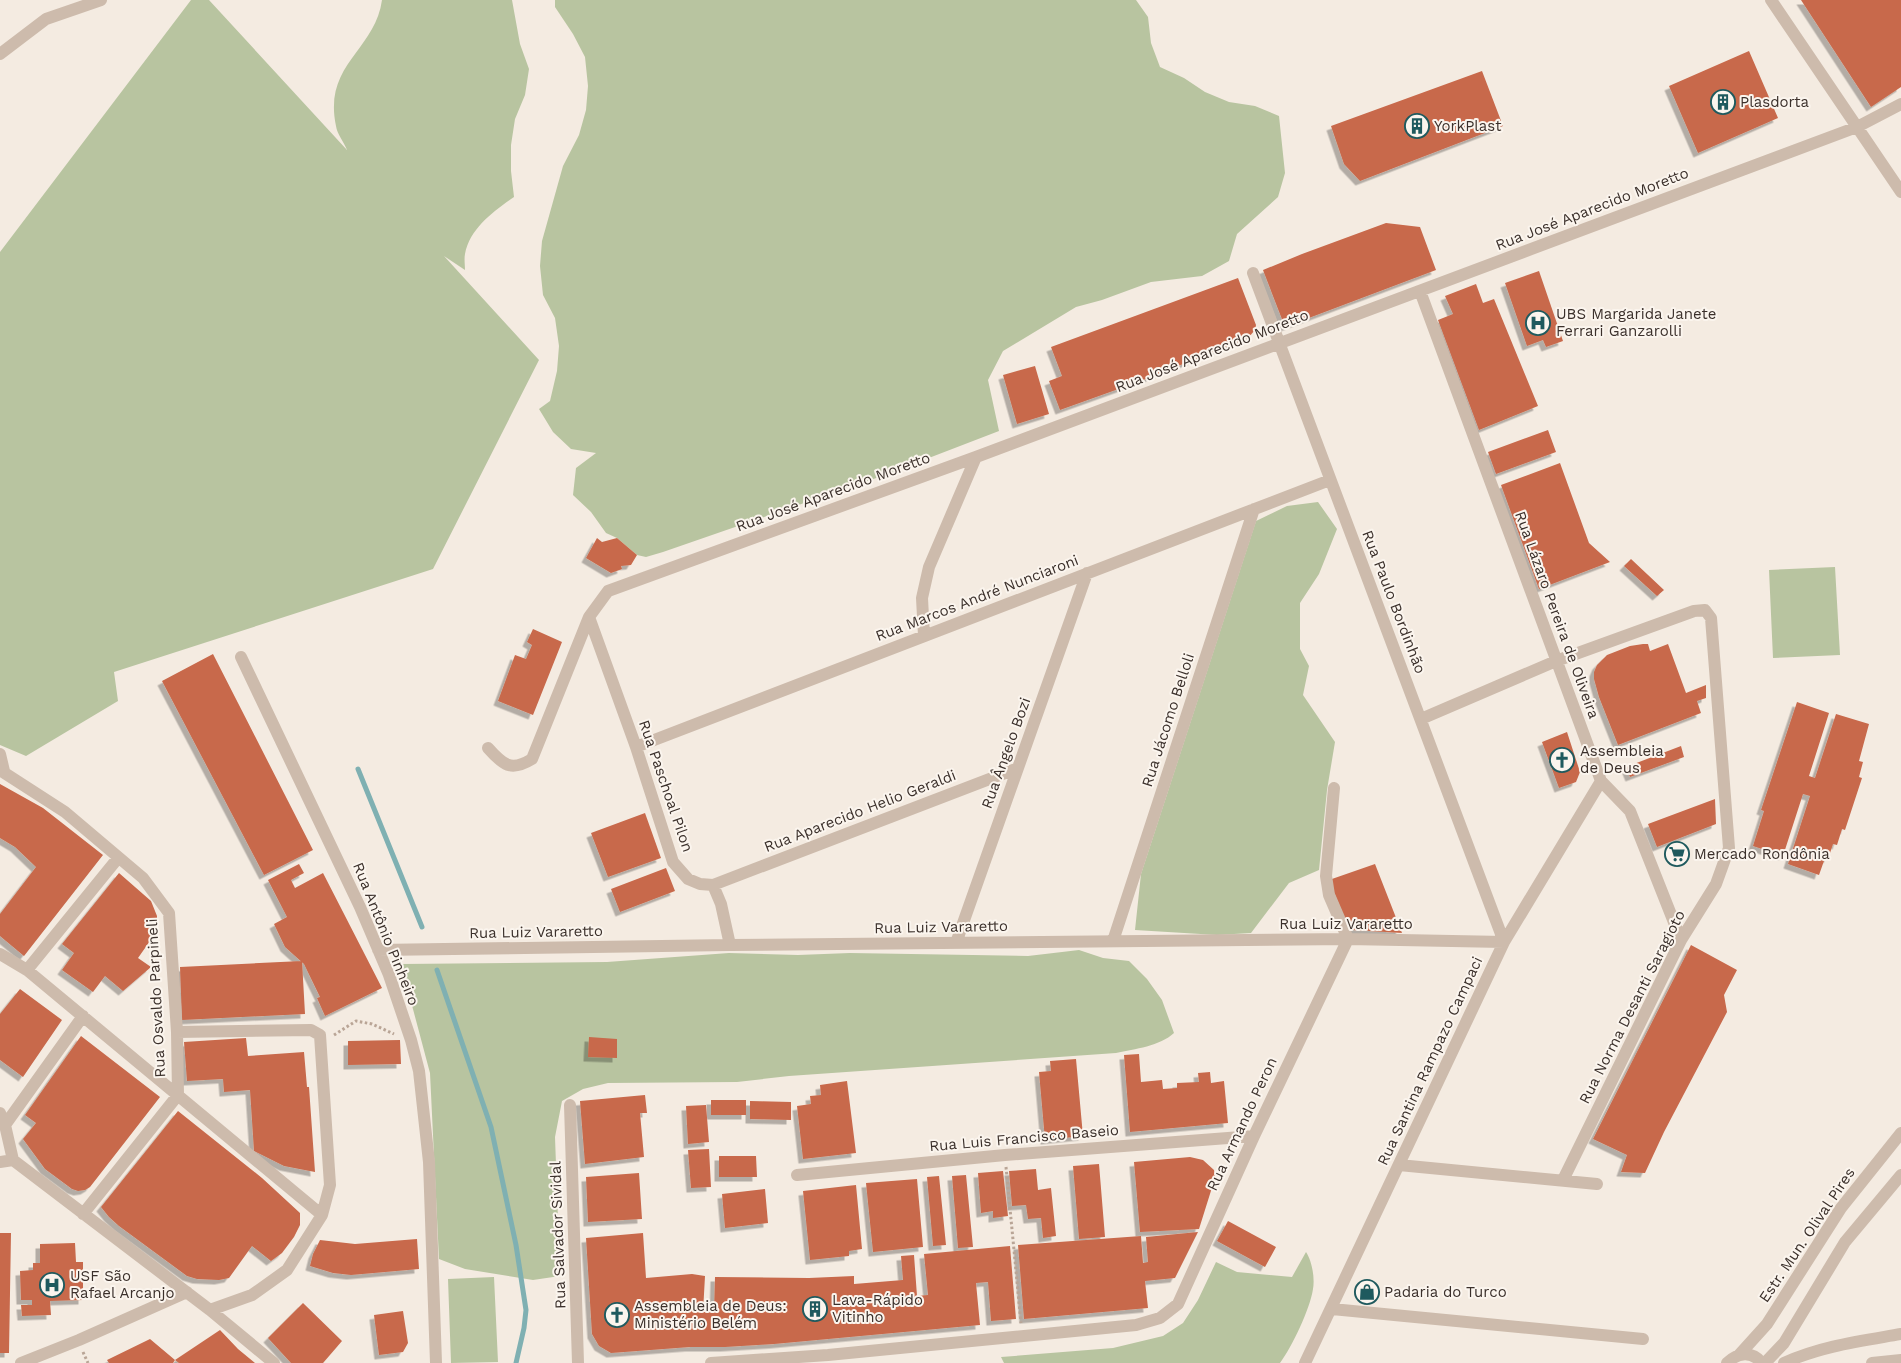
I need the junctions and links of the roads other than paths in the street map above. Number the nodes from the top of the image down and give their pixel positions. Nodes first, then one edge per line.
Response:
1 (101, 0) edge
2 (1771, 0) edge
3 (0, 54) edge
4 (1901, 104) edge
5 (1857, 127) junction
6 (1901, 192) edge
7 (1253, 273) dead end
8 (1420, 291) junction
9 (1279, 344) junction
10 (976, 457) junction
11 (1330, 480) junction
12 (1254, 510) junction
13 (1087, 574) junction
14 (589, 617) junction
15 (924, 636) junction
16 (241, 657) dead end
17 (1556, 662) junction
18 (1421, 719) junction
19 (636, 746) junction
20 (488, 748) dead end
21 (0, 754) edge
22 (1018, 768) junction
23 (2, 770) edge
24 (1601, 781) junction
25 (1334, 788) dead end
26 (118, 858) junction
27 (713, 885) junction
28 (1348, 939) junction
29 (1682, 940) junction
30 (1113, 942) junction
31 (1504, 942) junction
32 (956, 943) junction
33 (730, 945) junction
34 (378, 950) junction
35 (0, 954) edge
36 (27, 970) junction
37 (83, 1016) junction
38 (177, 1032) junction
39 (178, 1095) junction
40 (570, 1105) dead end
41 (0, 1113) edge
42 (5, 1125) junction
43 (1901, 1133) edge
44 (1254, 1136) junction
45 (13, 1160) junction
46 (0, 1162) edge
47 (1400, 1164) junction
48 (1901, 1175) edge
49 (797, 1176) dead end
50 (1563, 1180) junction
51 (1597, 1184) dead end
52 (84, 1214) junction
53 (322, 1214) junction
54 (187, 1292) junction
55 (1332, 1309) junction
56 (210, 1310) junction
57 (1901, 1334) edge
58 (1643, 1339) dead end
59 (1739, 1355) junction
60 (1901, 1360) edge
61 (21, 1363) edge
62 (274, 1363) edge
63 (436, 1363) edge
64 (578, 1363) edge
65 (711, 1363) edge
66 (1305, 1363) edge
67 (1727, 1363) edge
68 (1764, 1363) edge
69 (1784, 1363) edge
70 (1872, 1363) edge

1 - 3 street
2 - 5 street
4 - 5 street, Rua José Aparecido Moretto
5 - 6 street
5 - 8 street, Rua José Aparecido Moretto
7 - 9 street, Rua Paulo Bordinhão
8 - 9 street, Rua José Aparecido Moretto
8 - 17 street, Rua Lázaro Pereira de Oliveira
9 - 10 street, Rua José Aparecido Moretto
9 - 11 street, Rua Paulo Bordinhão
10 - 14 street, Rua José Aparecido Moretto
10 - 15 street
11 - 12 street, Rua Marcos André Nunciaroni
11 - 18 street, Rua Paulo Bordinhão
12 - 13 street, Rua Marcos André Nunciaroni
12 - 30 street, Rua Jácomo Belloli
13 - 15 street, Rua Marcos André Nunciaroni
13 - 22 street, Rua Ângelo Bozi
14 - 19 street, Rua Paschoal Pilon
14 - 20 street, Rua José Aparecido Moretto
15 - 19 street, Rua Marcos André Nunciaroni
16 - 34 street, Rua Antônio Pinheiro
17 - 18 street
17 - 24 street, Rua Lázaro Pereira de Oliveira
17 - 29 street, Rua Norma Desanti Saragioto
18 - 31 street, Rua Paulo Bordinhão
19 - 27 street, Rua Paschoal Pilon
21 - 23 street
22 - 27 street, Rua Aparecido Helio Geraldi
22 - 32 street, Rua Ângelo Bozi
23 - 26 street, Rua Osvaldo Parpineli
24 - 29 street, Rua Lázaro Pereira de Oliveira
24 - 31 street, Rua Santina Rampazo Campaci
25 - 28 street
26 - 36 street
26 - 38 street, Rua Osvaldo Parpineli
27 - 33 street
28 - 30 street, Rua Luiz Vararetto
28 - 31 street, Rua Luiz Vararetto
28 - 44 street, Rua Armando Peron
29 - 50 street, Rua Norma Desanti Saragioto
30 - 32 street, Rua Luiz Vararetto
31 - 47 street, Rua Santina Rampazo Campaci
32 - 33 street, Rua Luiz Vararetto
33 - 34 street, Rua Luiz Vararetto
34 - 63 street, Rua Antônio Pinheiro
35 - 36 street
36 - 37 street
37 - 39 street
37 - 42 street
38 - 39 street, Rua Osvaldo Parpineli
38 - 53 street
39 - 52 street
39 - 53 street
40 - 64 street, Rua Salvador Sividal
41 - 42 street
42 - 45 street
43 - 59 street, Estr. Mun. Olival Pires
44 - 49 street, Rua Luis Francisco Baseio
44 - 65 street, Rua Armando Peron
45 - 46 street
45 - 52 street
47 - 50 street
47 - 55 street, Rua Santina Rampazo Campaci
48 - 68 street
50 - 51 street
52 - 54 street
53 - 56 street
54 - 56 street
54 - 61 street
55 - 58 street
55 - 66 street, Rua Santina Rampazo Campaci
56 - 62 street
57 - 69 street
59 - 67 street, Estr. Mun. Olival Pires
59 - 68 street
60 - 70 street

